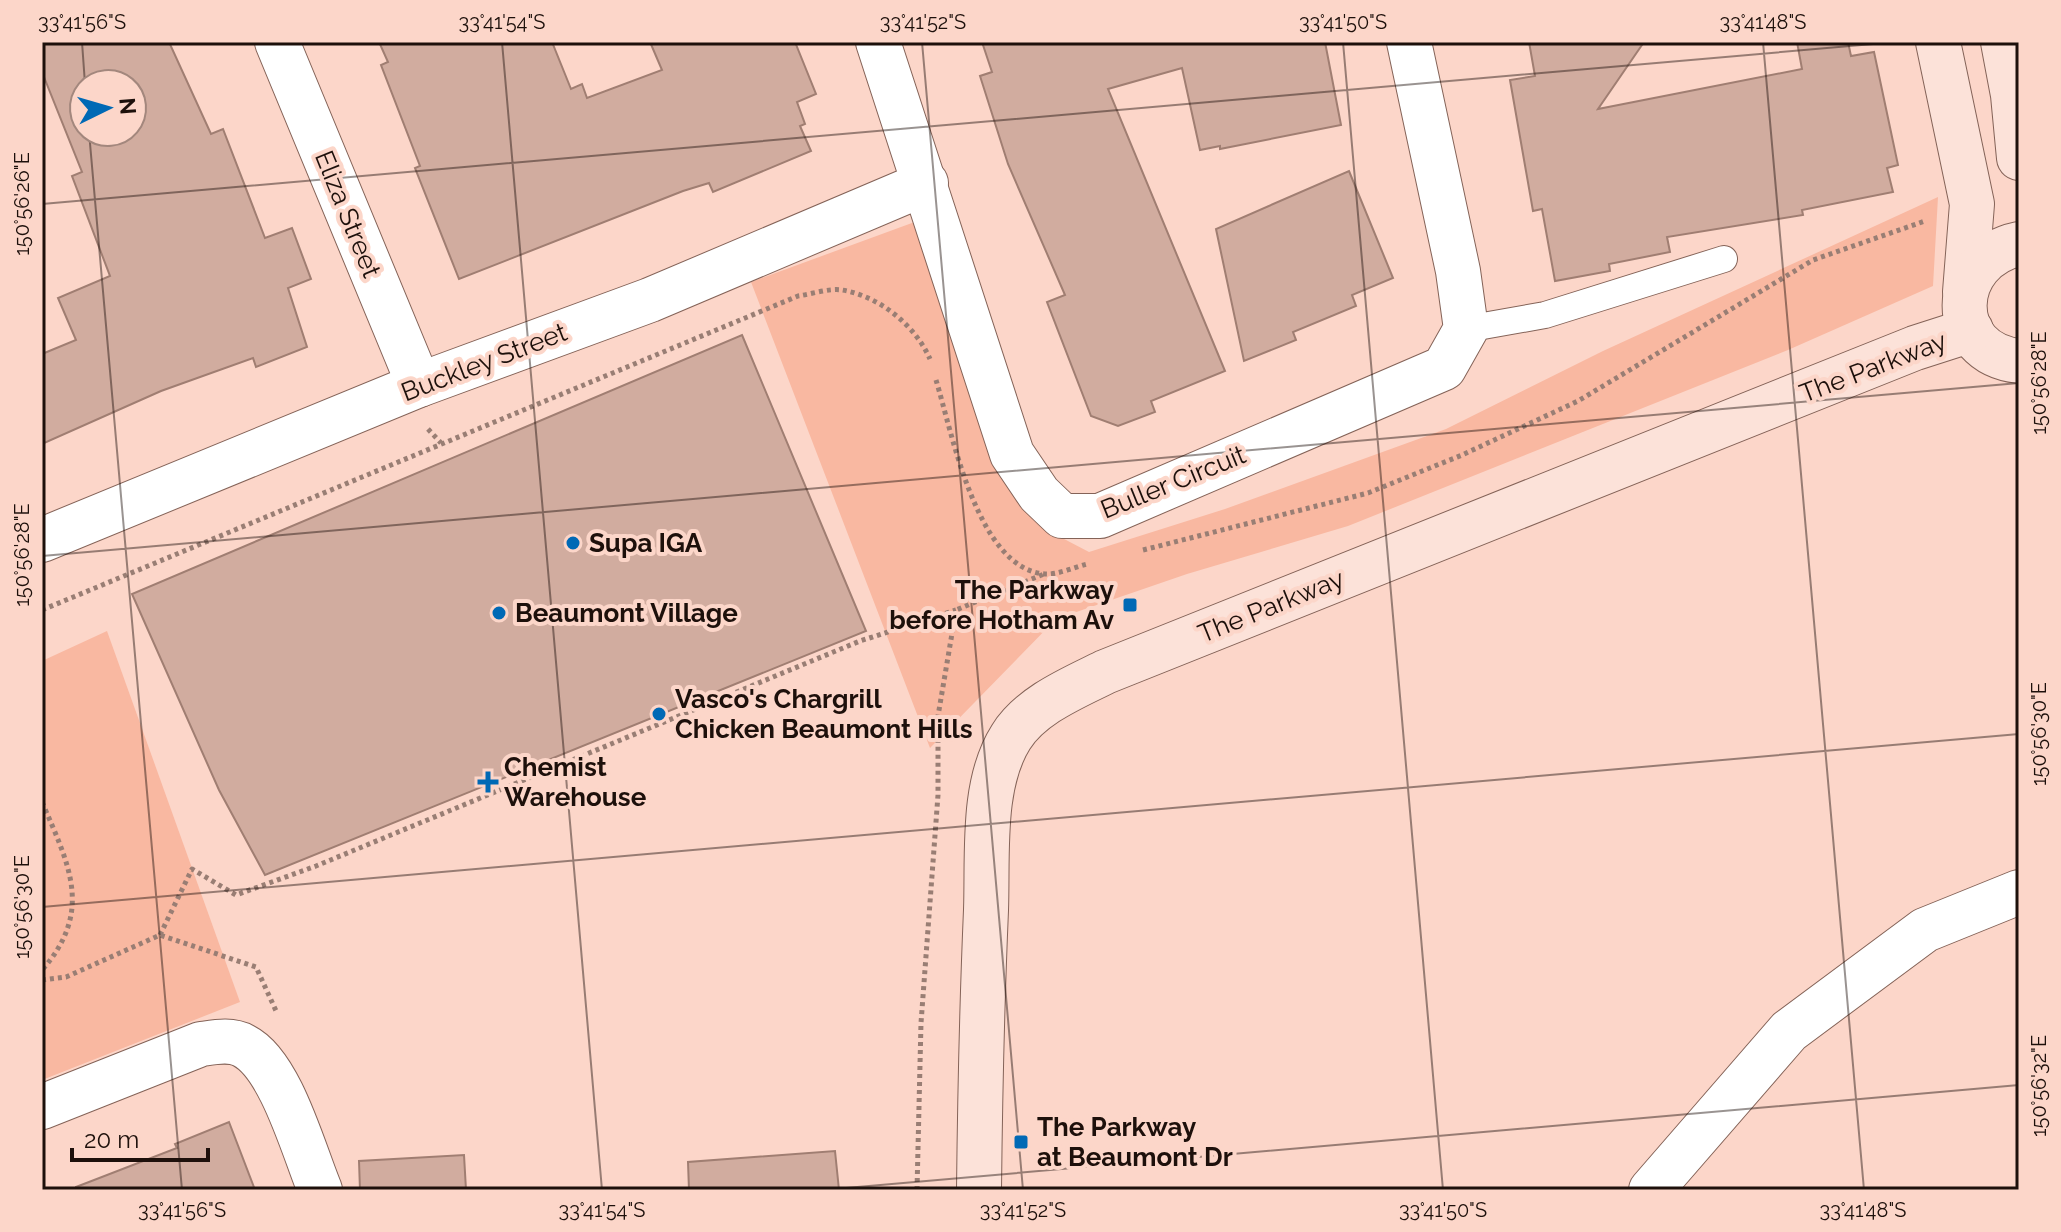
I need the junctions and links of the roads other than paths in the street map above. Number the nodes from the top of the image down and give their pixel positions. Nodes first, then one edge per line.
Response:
1 (277, 42) edge
2 (878, 42) edge
3 (1409, 42) edge
4 (1938, 42) edge
5 (2003, 42) edge
6 (2019, 158) edge
7 (926, 183) junction
8 (2019, 244) edge
9 (1724, 259) dead end
10 (1968, 311) junction
11 (1466, 329) junction
12 (2019, 361) edge
13 (419, 385) junction
14 (42, 540) edge
15 (2019, 892) edge
16 (42, 1107) edge
17 (320, 1190) edge
18 (979, 1190) edge
19 (1651, 1190) edge

1 - 13 street, Eliza Street
2 - 7 street, Buller Circuit
3 - 11 street
4 - 10 street
5 - 6 street
7 - 11 street, Buller Circuit
7 - 13 street, Buckley Street
8 - 10 street
9 - 11 lane
10 - 12 street
10 - 18 street, The Parkway
13 - 14 street, Buckley Street
15 - 19 street
16 - 17 street

